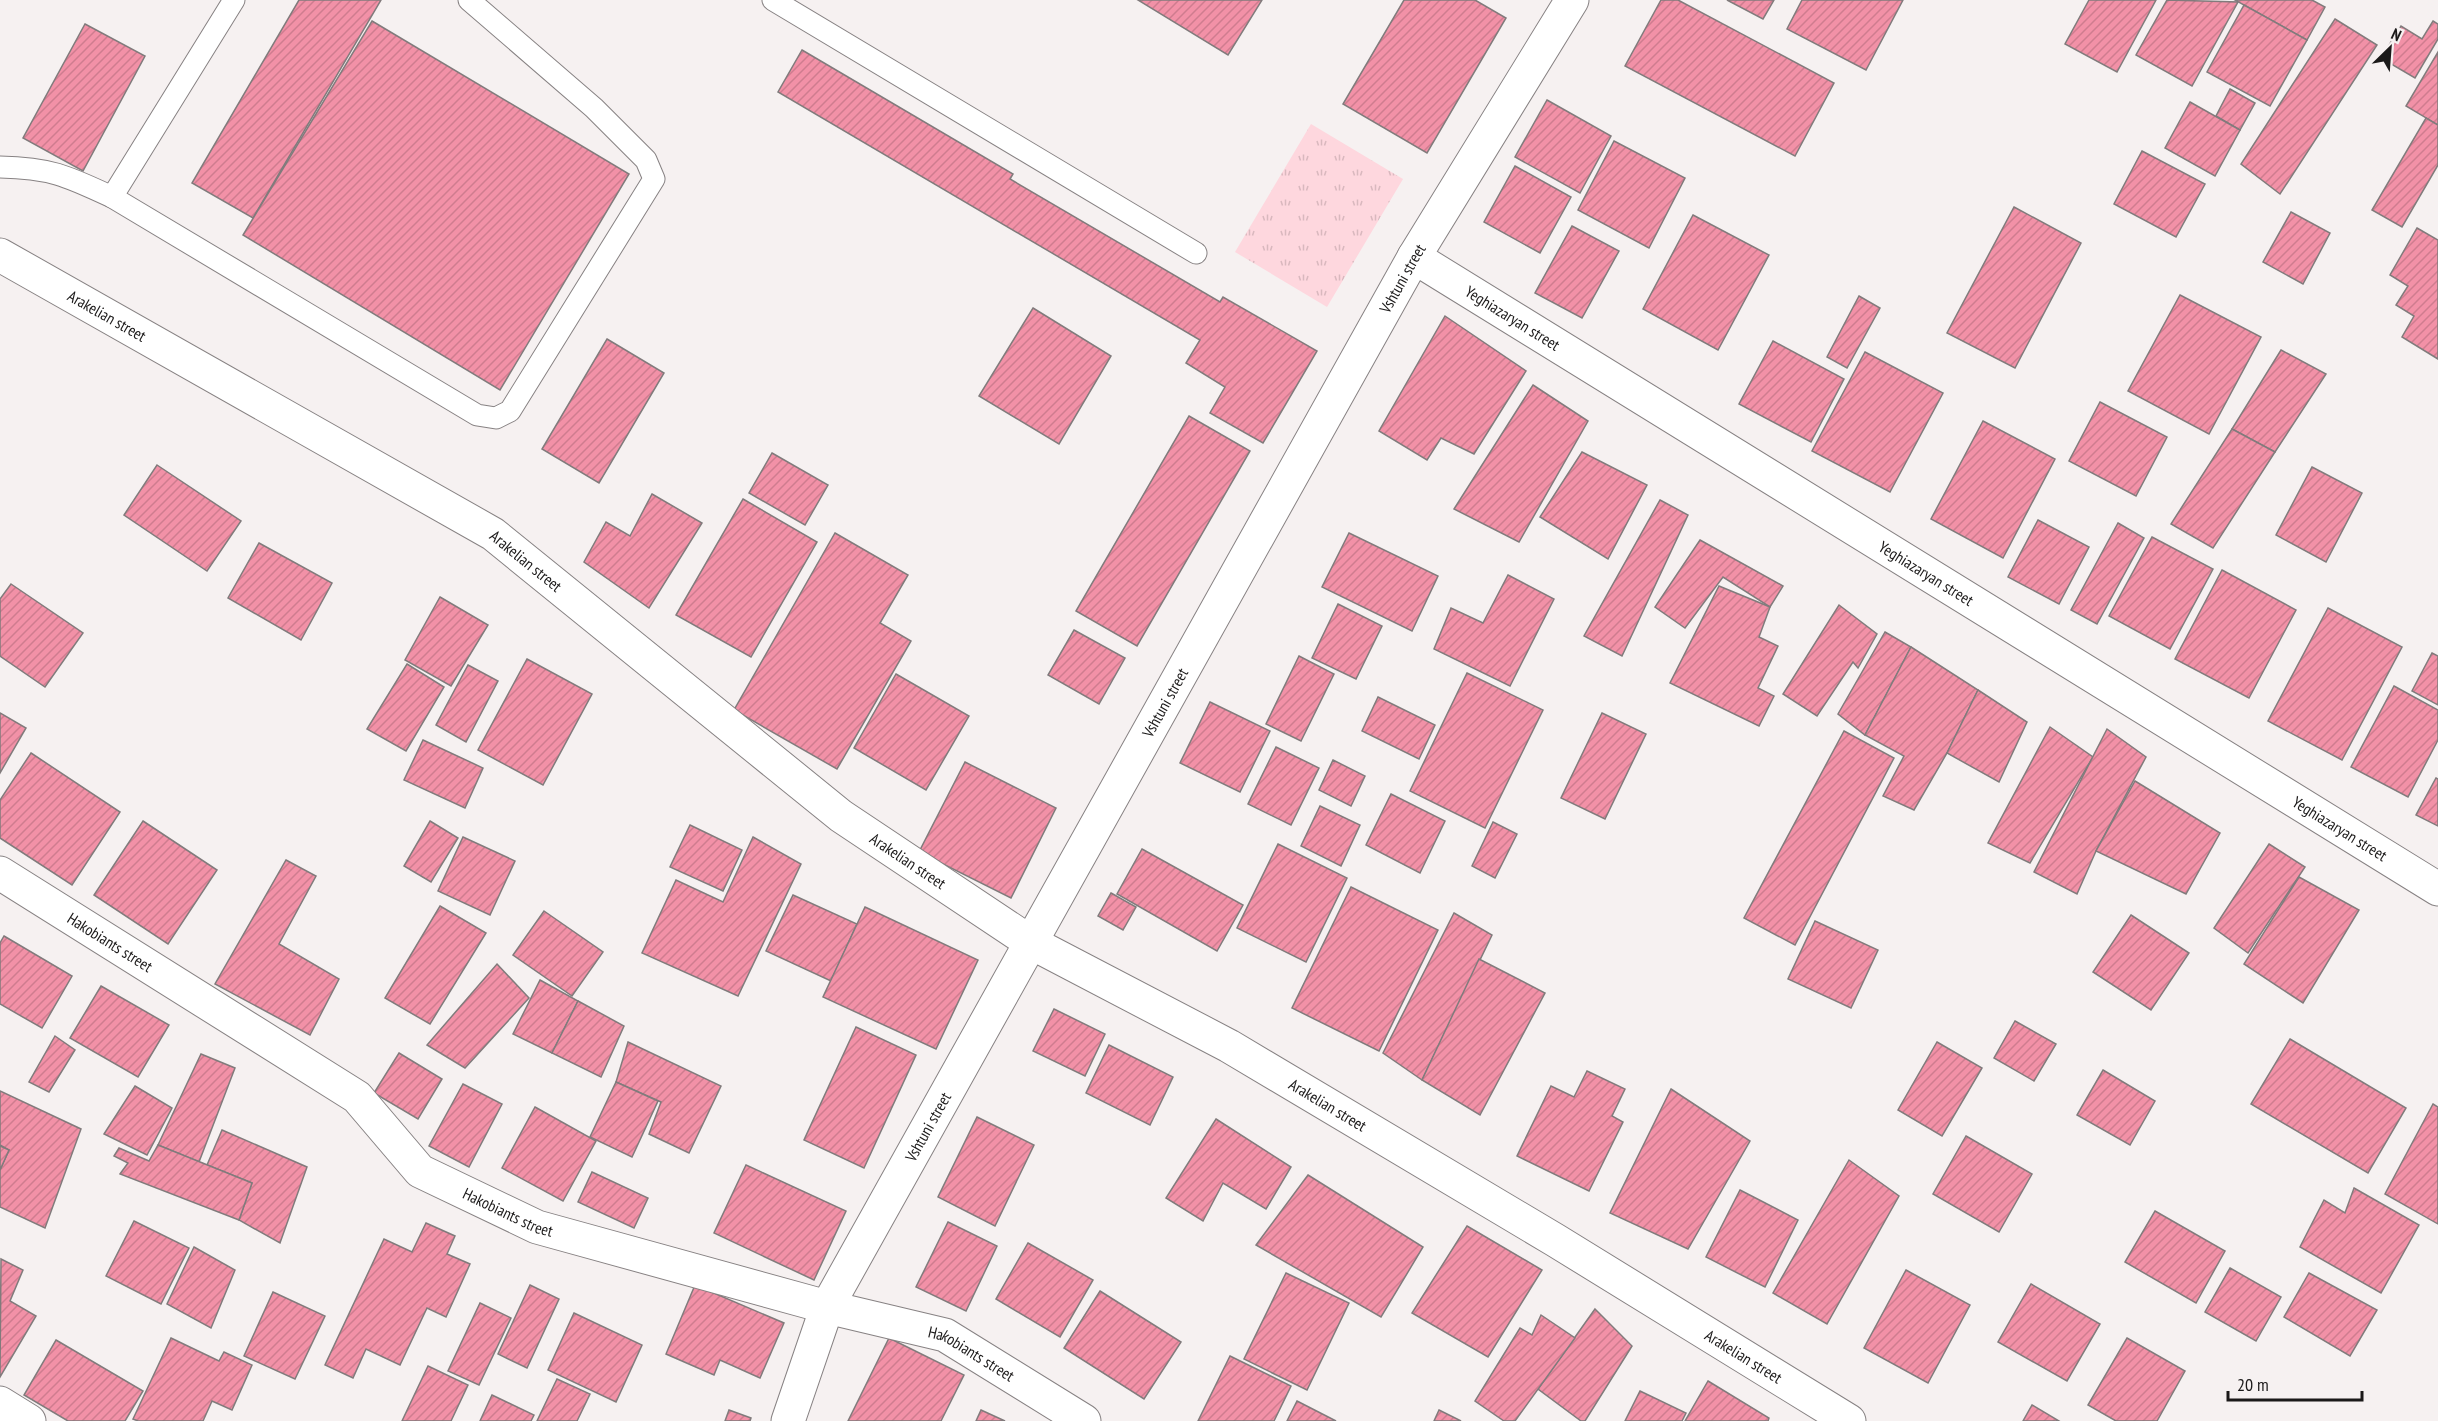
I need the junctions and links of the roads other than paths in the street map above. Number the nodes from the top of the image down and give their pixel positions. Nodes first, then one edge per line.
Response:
1 (234, 0) edge
2 (469, 0) edge
3 (773, 0) edge
4 (1572, 0) edge
5 (0, 167) edge
6 (112, 198) junction
7 (1196, 253) dead end
8 (0, 255) edge
9 (1414, 257) junction
10 (0, 873) edge
11 (2438, 890) edge
12 (1030, 942) junction
13 (827, 1307) junction
14 (0, 1403) edge
15 (29, 1421) edge
16 (788, 1421) edge
17 (1084, 1421) edge
18 (1849, 1421) edge

1 - 6 lane
2 - 6 lane
3 - 7 lane
4 - 9 street, Vshtuni street
5 - 6 lane
8 - 12 street, Arakelian street
9 - 11 street, Yeghiazaryan street
9 - 12 street, Vshtuni street
10 - 13 street, Hakobiants street
12 - 13 street, Vshtuni street
12 - 18 street, Arakelian street
13 - 16 street, Vshtuni street
13 - 17 street, Hakobiants street
14 - 15 street

